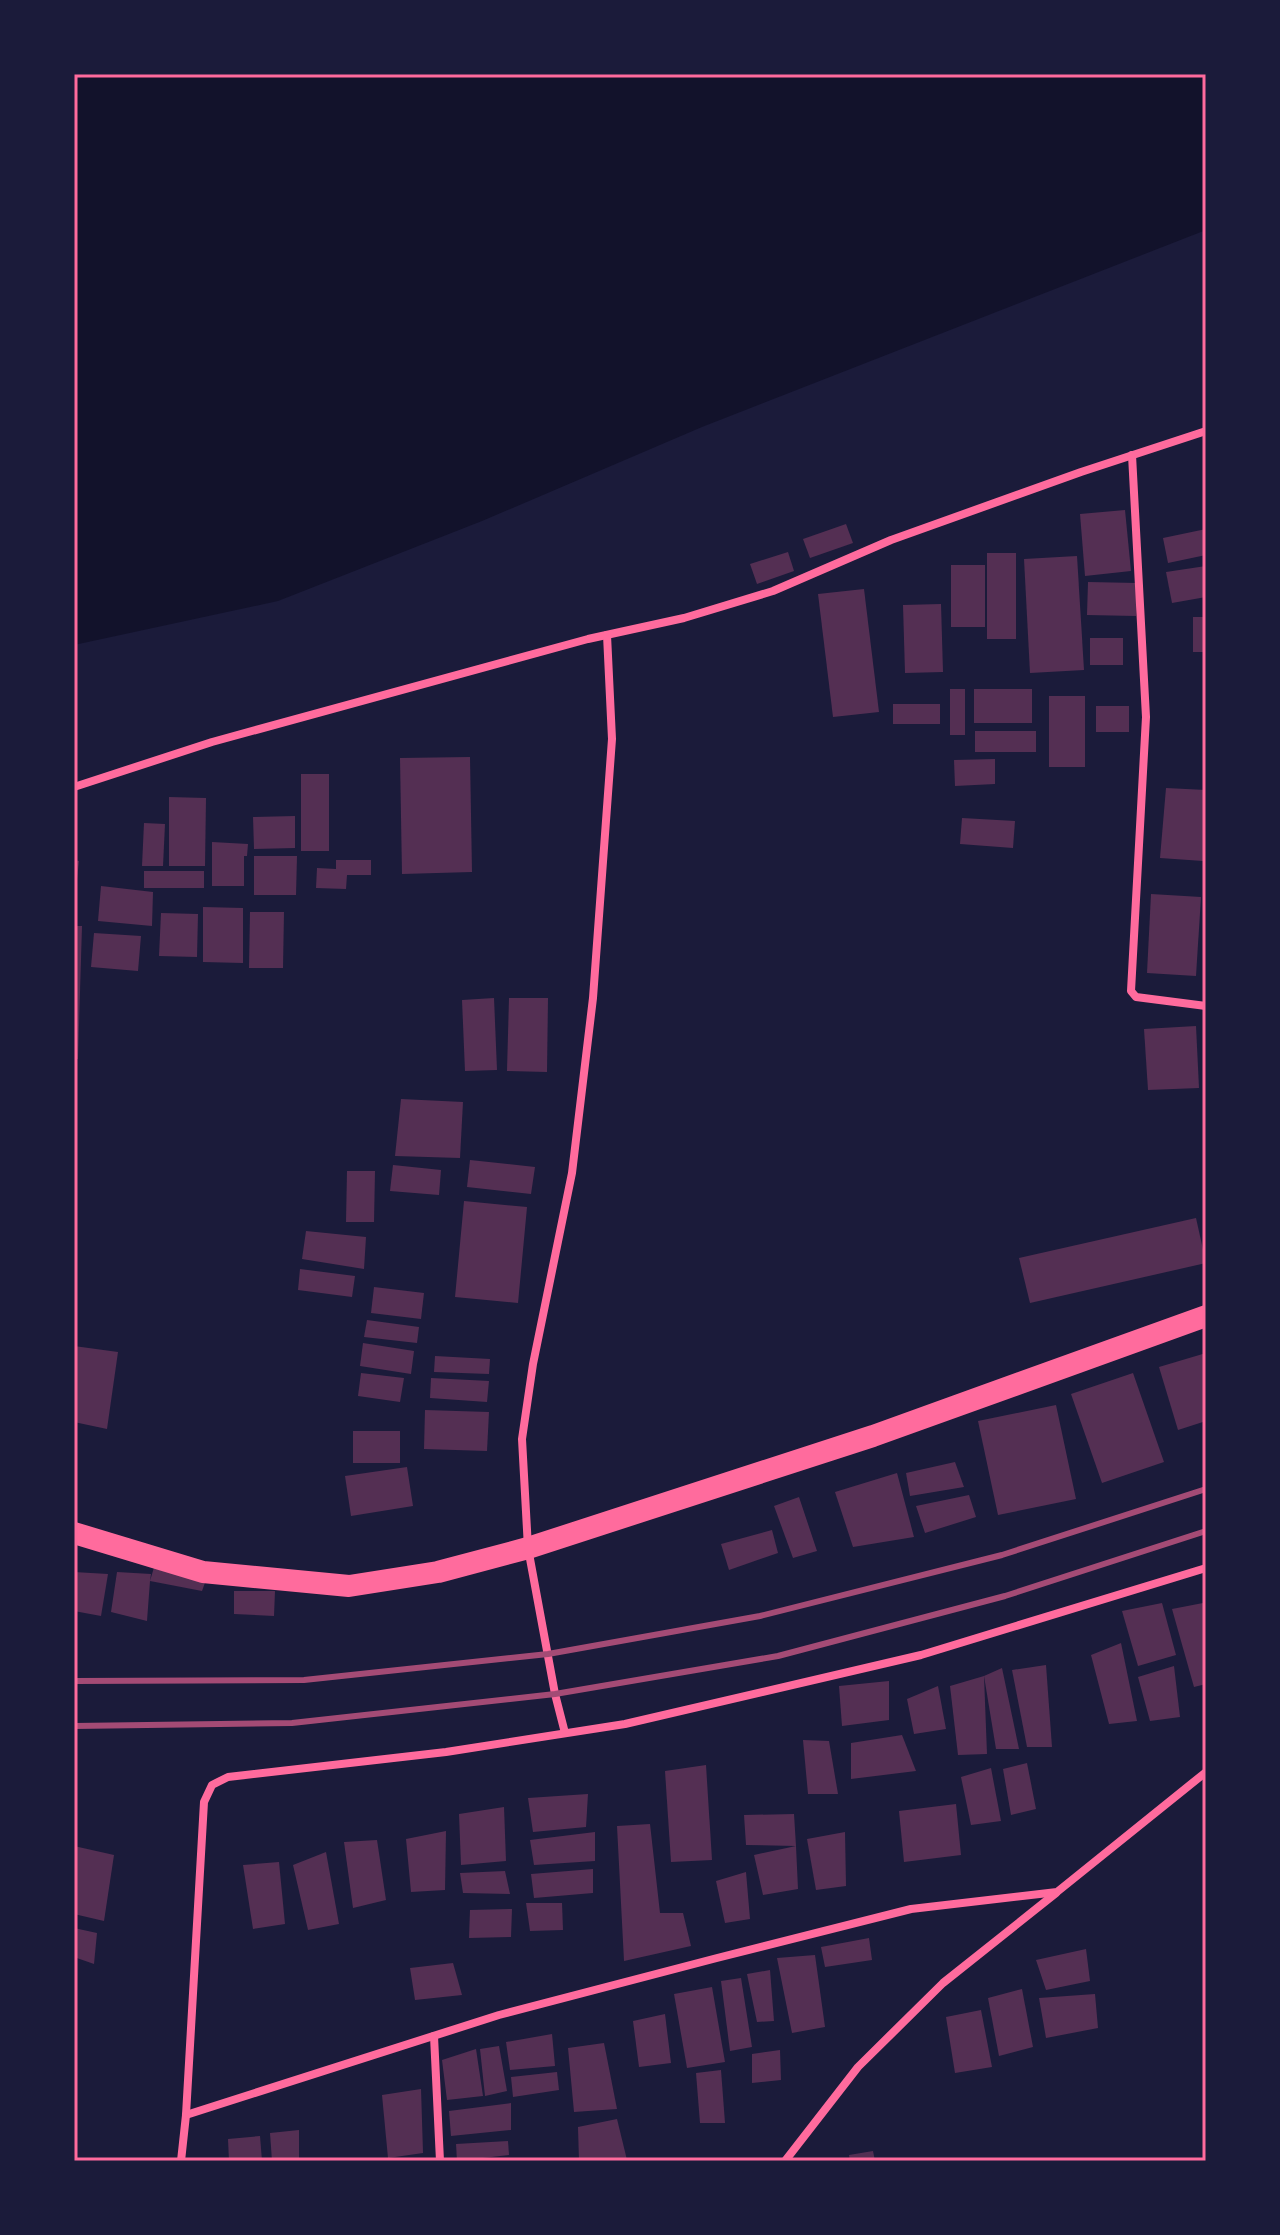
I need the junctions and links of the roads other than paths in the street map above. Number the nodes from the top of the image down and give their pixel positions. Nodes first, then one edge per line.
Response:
1 (1206, 431) edge
2 (1132, 455) junction
3 (607, 635) junction
4 (74, 787) edge
5 (1206, 1006) edge
6 (1206, 1316) edge
7 (74, 1533) edge
8 (528, 1548) junction
9 (1206, 1568) edge
10 (565, 1733) junction
11 (1206, 1772) edge
12 (1057, 1892) junction
13 (434, 2036) junction
14 (186, 2115) junction
15 (181, 2161) edge
16 (440, 2161) edge
17 (785, 2161) edge

1 - 2 street
2 - 3 street
2 - 5 street
3 - 4 street
3 - 8 street
6 - 8 highway
7 - 8 highway
8 - 10 street
9 - 10 street
10 - 14 street
11 - 12 street
12 - 13 street
12 - 17 street
13 - 14 street
13 - 16 street
14 - 15 street

